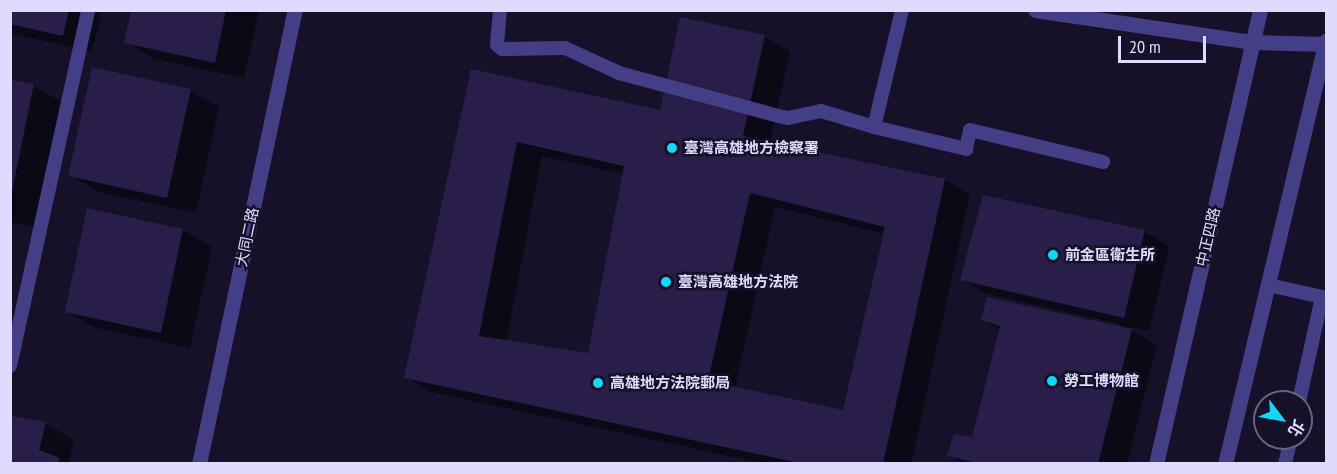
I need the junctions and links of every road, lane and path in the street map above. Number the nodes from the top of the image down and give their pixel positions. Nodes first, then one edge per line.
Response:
1 (88, 10) edge
2 (295, 10) edge
3 (500, 10) edge
4 (902, 10) edge
5 (1035, 10) edge
6 (1260, 10) edge
7 (1253, 42) junction
8 (1326, 43) edge
9 (874, 127) junction
10 (1103, 162) dead end
11 (1268, 285) junction
12 (10, 366) edge
13 (1302, 390) edge
14 (200, 464) edge
15 (1156, 464) edge
16 (1226, 464) edge

1 - 12 lane
2 - 14 street, 大同二路
3 - 9 lane
4 - 9 lane
5 - 7 street
6 - 7 street, 中正四路
7 - 8 street
7 - 15 street, 中正四路
8 - 11 street
9 - 10 lane
11 - 13 lane
11 - 16 street

